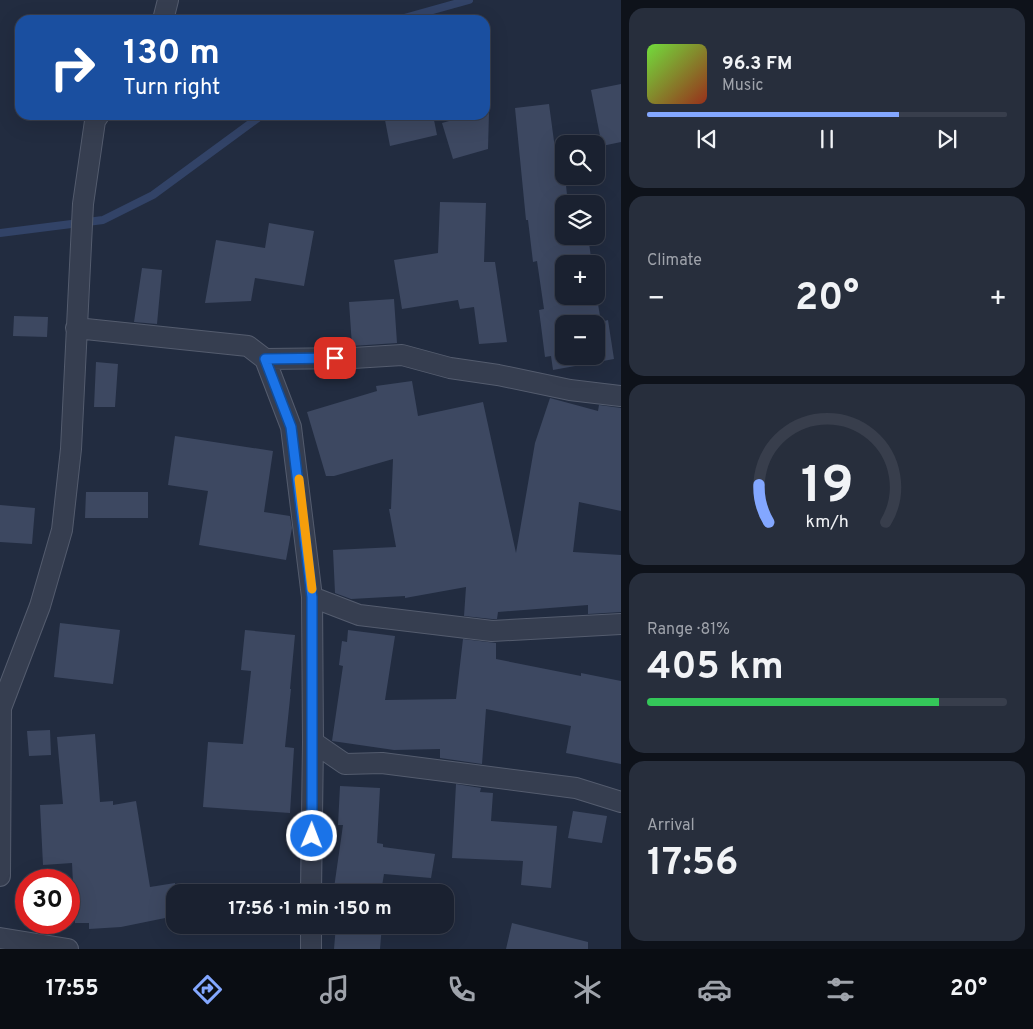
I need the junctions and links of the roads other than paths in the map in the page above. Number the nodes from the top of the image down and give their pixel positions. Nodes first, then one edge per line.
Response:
1 (168, 0) edge
2 (164, 15) edge
3 (96, 120) edge
4 (76, 328) junction
5 (265, 359) junction
6 (620, 396) edge
7 (312, 597) junction
8 (620, 624) edge
9 (3, 695) edge
10 (313, 742) junction
11 (620, 802) edge
12 (0, 876) edge
13 (311, 884) edge
14 (311, 934) edge
15 (0, 938) edge
16 (68, 949) edge
17 (311, 949) edge

1 - 2 street
3 - 4 street
4 - 5 street
4 - 9 street
5 - 6 street
5 - 7 street
7 - 8 street
7 - 10 street
9 - 12 street
10 - 11 street
10 - 13 street
14 - 17 street
15 - 16 street

